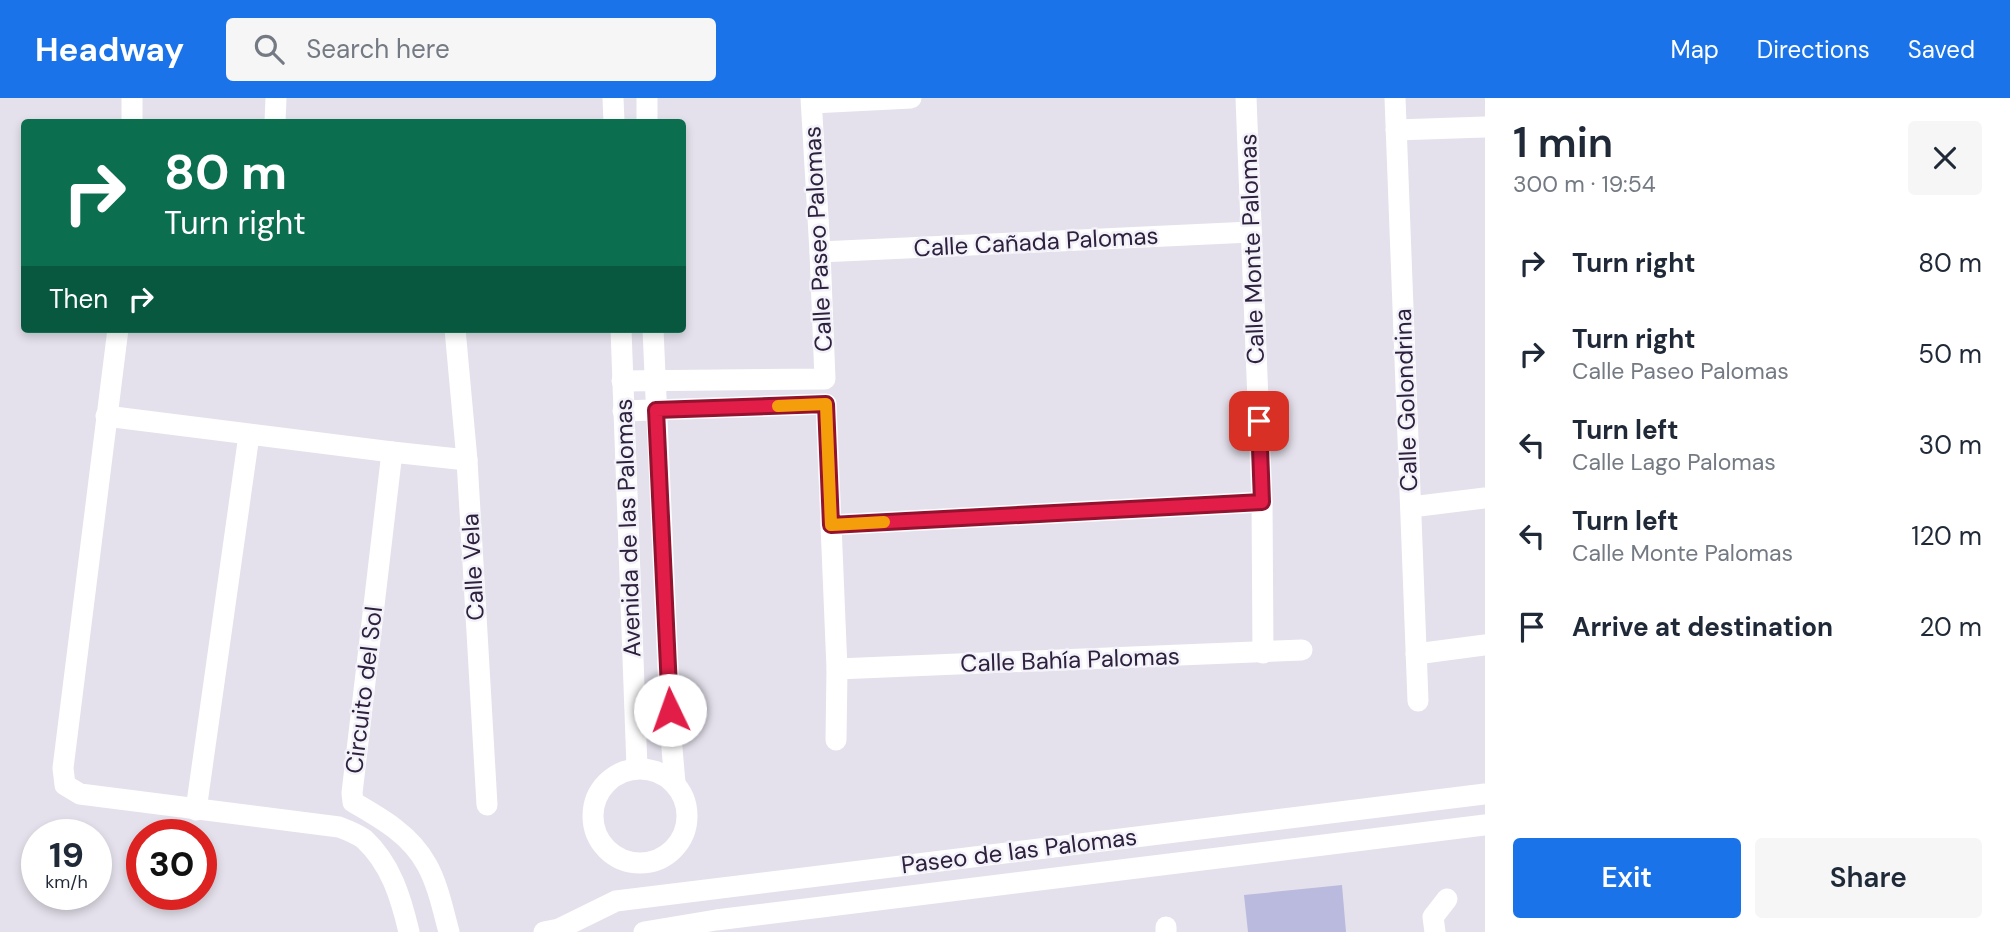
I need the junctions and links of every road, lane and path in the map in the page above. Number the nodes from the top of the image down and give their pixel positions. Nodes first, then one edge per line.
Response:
1 (132, 98) edge
2 (276, 98) edge
3 (613, 98) edge
4 (647, 98) edge
5 (911, 98) edge
6 (1246, 98) edge
7 (1395, 98) edge
8 (812, 100) edge
9 (132, 119) edge
10 (275, 119) edge
11 (614, 119) edge
12 (647, 119) edge
13 (1485, 127) edge
14 (1396, 130) junction
15 (1251, 232) junction
16 (820, 252) junction
17 (117, 333) edge
18 (455, 333) edge
19 (621, 333) edge
20 (653, 333) edge
21 (654, 380) junction
22 (622, 381) junction
23 (656, 410) junction
24 (623, 411) junction
25 (106, 416) junction
26 (249, 435) junction
27 (392, 452) junction
28 (467, 460) junction
29 (1485, 498) edge
30 (1262, 502) junction
31 (1410, 507) junction
32 (831, 525) junction
33 (1485, 645) edge
34 (1303, 650) dead end
35 (1262, 653) junction
36 (1416, 654) junction
37 (837, 669) junction
38 (1418, 701) dead end
39 (836, 740) dead end
40 (637, 768) junction
41 (675, 783) junction
42 (1485, 794) edge
43 (487, 804) dead end
44 (196, 810) junction
45 (1485, 825) edge
46 (646, 863) junction
47 (643, 898) junction
48 (1447, 899) dead end
49 (560, 931) edge
50 (409, 932) edge
51 (449, 932) edge
52 (643, 932) edge
53 (1435, 932) edge

1 - 9 street
2 - 10 street
3 - 11 street
4 - 12 street
5 - 8 street
6 - 15 street, Calle Monte Palomas
7 - 14 street, Calle Golondrina
8 - 16 street, Calle Paseo Palomas
13 - 14 street
14 - 31 street, Calle Golondrina
15 - 16 street, Calle Cañada Palomas
15 - 30 street, Calle Monte Palomas
16 - 21 street, Calle Paseo Palomas
17 - 25 street
18 - 28 street, Calle Vela
19 - 22 street, Avenida de las Palomas
20 - 21 street
21 - 22 street
21 - 23 street
22 - 24 street, Avenida de las Palomas
23 - 24 street
23 - 32 street
23 - 41 street
24 - 40 street, Avenida de las Palomas
25 - 26 street
25 - 44 street
26 - 27 street
26 - 44 street
27 - 28 street
27 - 51 street, Circuito del Sol
28 - 43 street, Calle Vela
29 - 31 street
30 - 32 street
30 - 35 street, Calle Monte Palomas
31 - 36 street, Calle Golondrina
32 - 37 street
33 - 36 street
34 - 35 street, Calle Bahía Palomas
35 - 37 street, Calle Bahía Palomas
36 - 38 street, Calle Golondrina
37 - 39 street
40 - 41 street
40 - 46 street
41 - 46 street
42 - 47 street, Paseo de las Palomas
44 - 50 street
45 - 52 street, Paseo de las Palomas
46 - 47 street
47 - 49 street, Paseo de las Palomas
47 - 52 street
48 - 53 street

